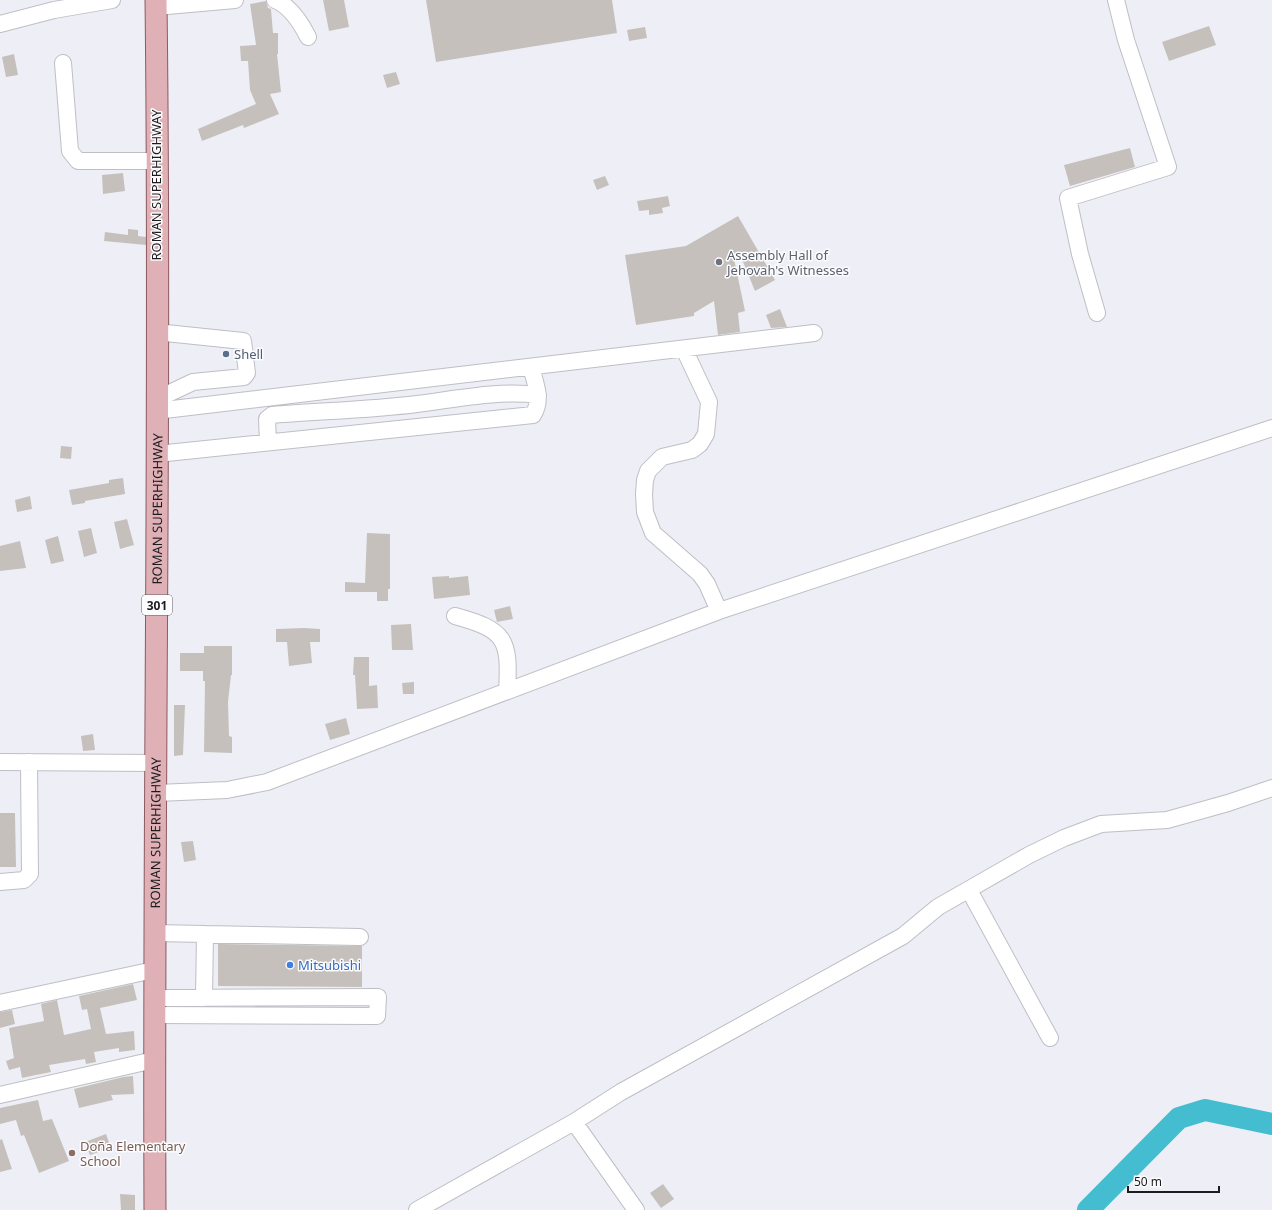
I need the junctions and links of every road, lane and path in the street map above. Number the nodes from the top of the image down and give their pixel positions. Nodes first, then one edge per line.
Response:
1 (112, 0) edge
2 (235, 0) edge
3 (275, 0) edge
4 (1116, 0) edge
5 (156, 3) edge
6 (0, 24) edge
7 (308, 37) dead end
8 (63, 63) dead end
9 (156, 161) junction
10 (1097, 313) dead end
11 (156, 332) junction
12 (814, 333) dead end
13 (684, 349) junction
14 (531, 367) junction
15 (538, 395) junction
16 (157, 405) junction
17 (1272, 428) edge
18 (268, 442) junction
19 (156, 454) junction
20 (719, 611) junction
21 (455, 616) dead end
22 (507, 691) junction
23 (0, 762) edge
24 (29, 762) junction
25 (157, 763) junction
26 (1272, 788) edge
27 (157, 793) junction
28 (0, 882) edge
29 (969, 890) junction
30 (154, 933) junction
31 (205, 934) junction
32 (360, 937) dead end
33 (154, 970) junction
34 (208, 998) junction
35 (294, 998) junction
36 (0, 1003) edge
37 (154, 1006) junction
38 (211, 1015) junction
39 (294, 1016) junction
40 (1050, 1038) dead end
41 (154, 1060) junction
42 (0, 1095) edge
43 (574, 1122) junction
44 (156, 1210) edge
45 (417, 1210) edge
46 (636, 1210) edge

1 - 6 street
2 - 5 street
3 - 7 street
4 - 10 street
5 - 9 main road, ROMAN SUPERHIGHWAY / 301
8 - 9 street
9 - 11 main road, ROMAN SUPERHIGHWAY / 301
11 - 16 main road, ROMAN SUPERHIGHWAY / 301
11 - 16 street
12 - 13 street
13 - 14 street
13 - 20 street
14 - 15 street
14 - 16 street
15 - 18 street
15 - 18 street
16 - 19 main road, ROMAN SUPERHIGHWAY / 301
17 - 20 street
18 - 19 street
19 - 25 main road, ROMAN SUPERHIGHWAY / 301
20 - 22 street
21 - 22 street
22 - 27 street
23 - 24 street
24 - 25 street
24 - 28 street
25 - 27 main road, ROMAN SUPERHIGHWAY / 301
26 - 29 street
27 - 30 main road, ROMAN SUPERHIGHWAY / 301
29 - 40 street
29 - 43 street
30 - 31 street
30 - 33 main road, ROMAN SUPERHIGHWAY / 301
31 - 32 street
31 - 34 street
33 - 36 street
33 - 37 main road, ROMAN SUPERHIGHWAY / 301
34 - 35 street
34 - 37 street
34 - 38 street
35 - 39 street
35 - 39 street
37 - 38 street
37 - 41 main road, ROMAN SUPERHIGHWAY / 301
38 - 39 street
41 - 42 street
41 - 44 main road, ROMAN SUPERHIGHWAY / 301
43 - 45 street
43 - 46 street

